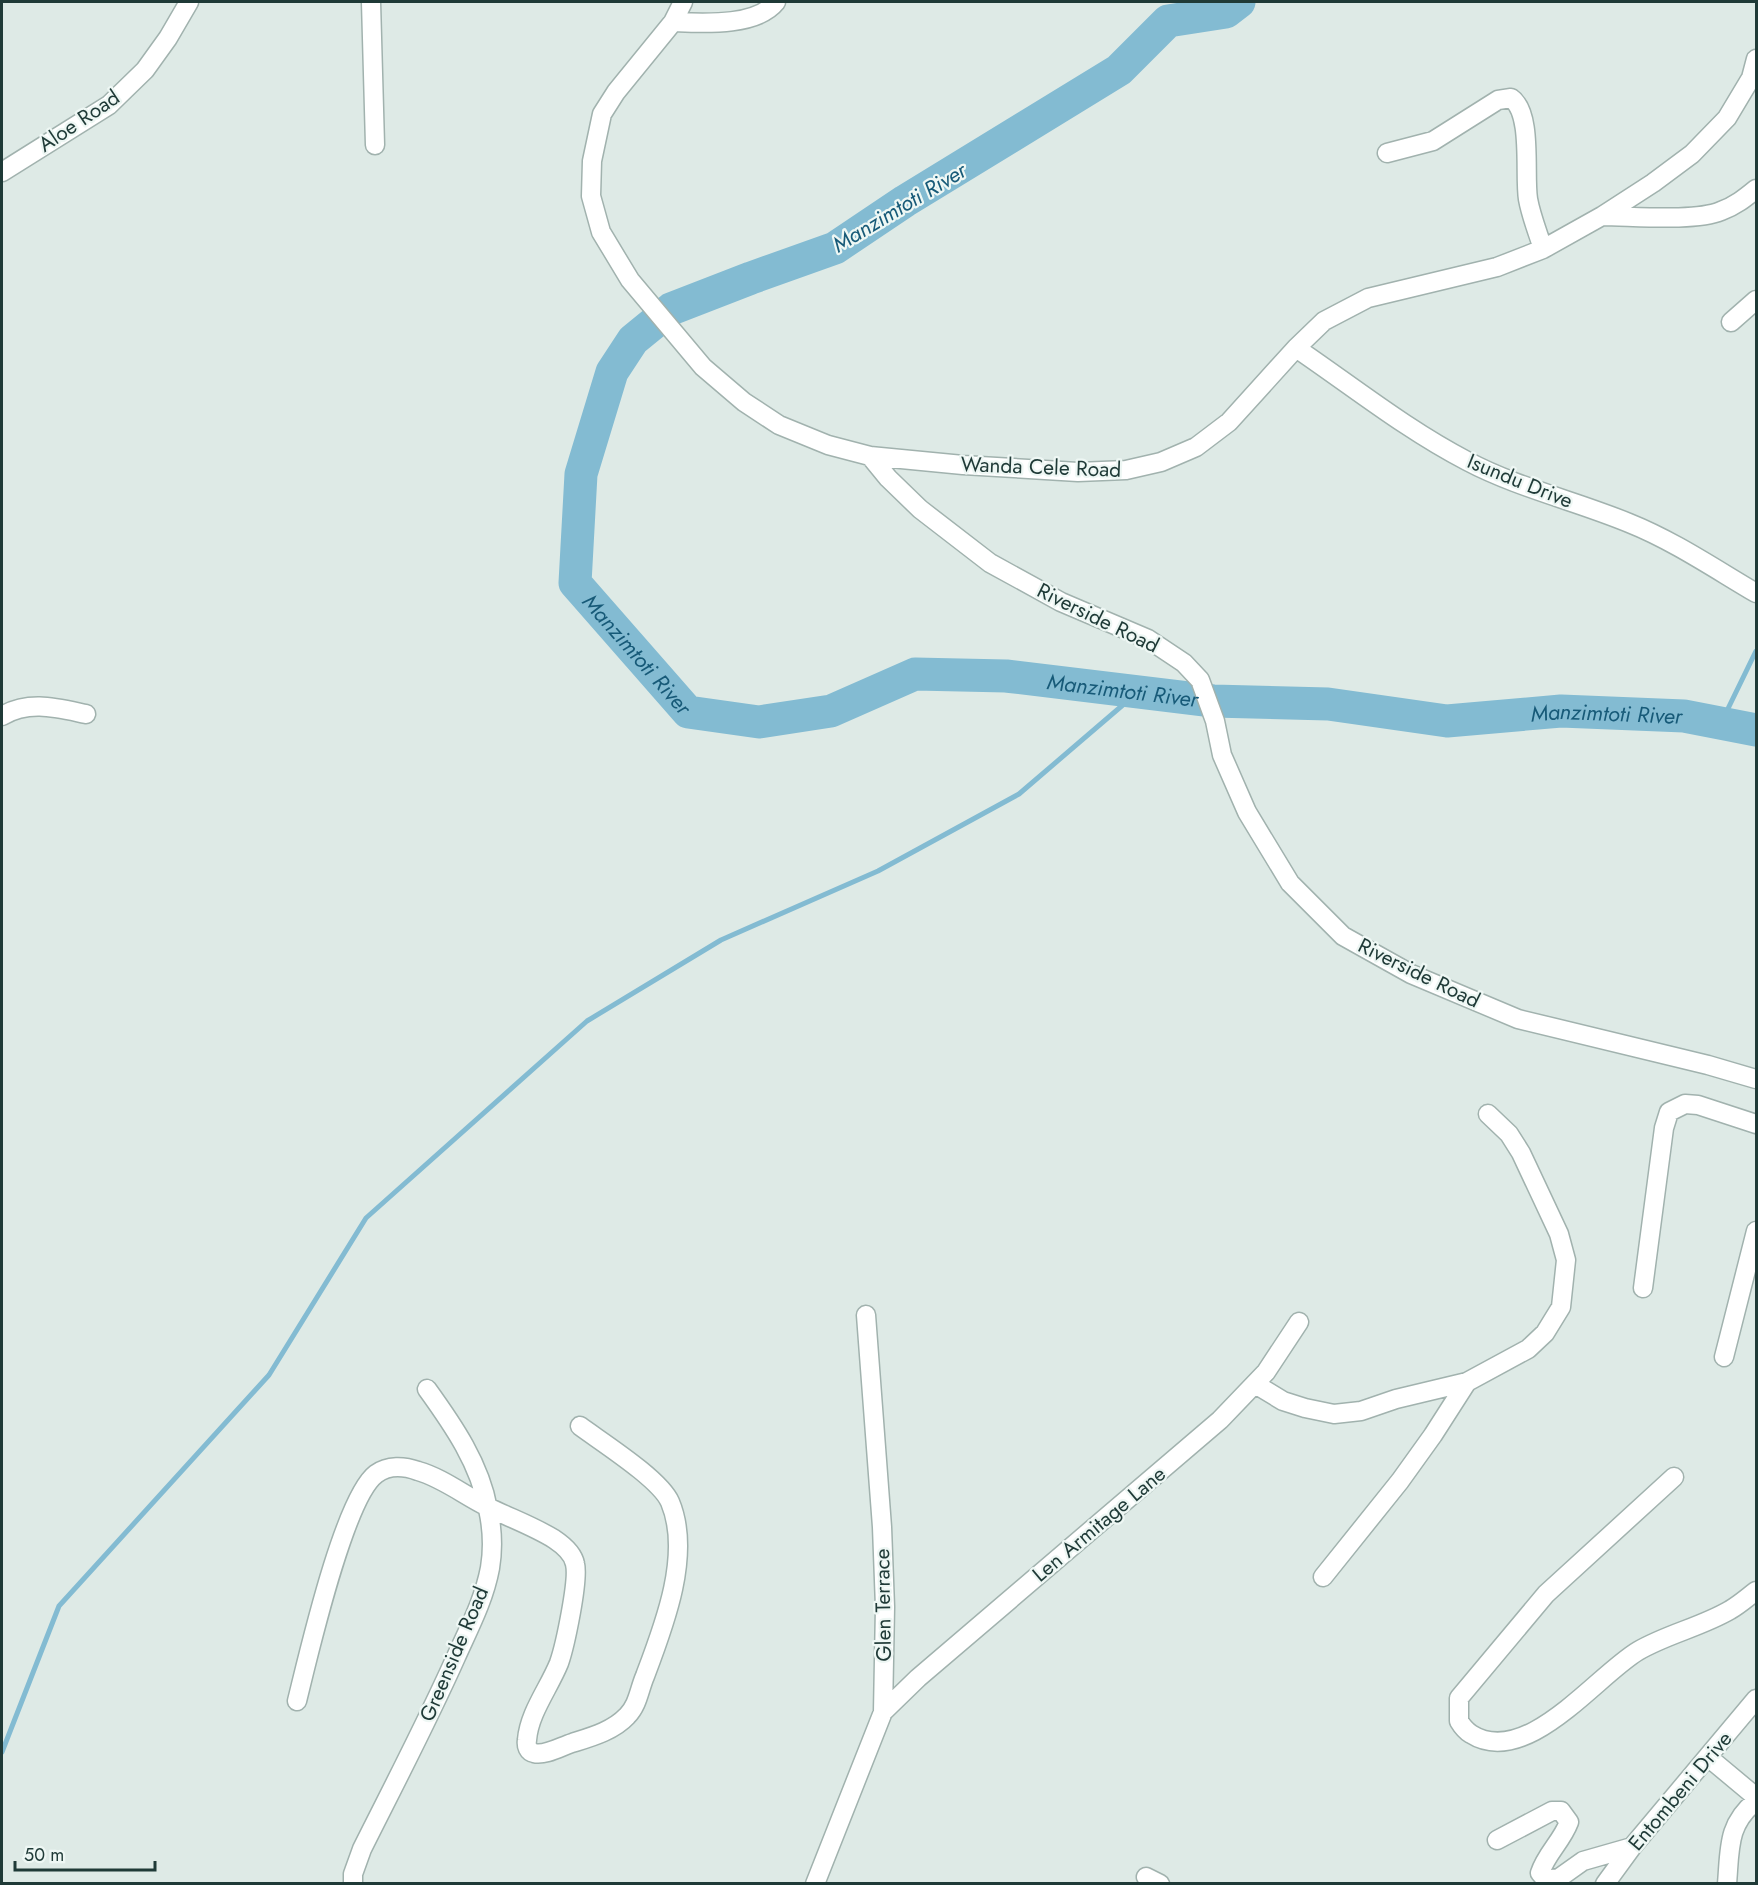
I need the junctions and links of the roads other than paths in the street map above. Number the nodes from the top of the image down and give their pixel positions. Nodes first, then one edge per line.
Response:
1 (189, 2) edge
2 (371, 2) edge
3 (683, 2) edge
4 (776, 2) edge
5 (673, 22) junction
6 (1756, 58) edge
7 (375, 145) dead end
8 (1387, 153) dead end
9 (2, 172) edge
10 (1756, 189) edge
11 (1602, 216) junction
12 (1543, 249) junction
13 (1756, 300) edge
14 (1731, 322) dead end
15 (1296, 348) junction
16 (870, 456) junction
17 (1756, 593) edge
18 (86, 714) dead end
19 (2, 716) edge
20 (1756, 1079) edge
21 (1488, 1114) dead end
22 (1756, 1124) edge
23 (1756, 1231) edge
24 (1643, 1288) dead end
25 (866, 1315) dead end
26 (1299, 1322) dead end
27 (1724, 1357) dead end
28 (1467, 1382) junction
29 (1255, 1384) junction
30 (427, 1389) dead end
31 (580, 1426) dead end
32 (1674, 1477) dead end
33 (488, 1507) junction
34 (1323, 1576) dead end
35 (1756, 1591) edge
36 (1756, 1699) edge
37 (297, 1701) dead end
38 (883, 1712) junction
39 (1708, 1756) junction
40 (1756, 1799) edge
41 (1497, 1840) dead end
42 (1632, 1847) junction
43 (352, 1884) edge
44 (815, 1884) edge
45 (1605, 1884) edge
46 (1727, 1884) edge

1 - 9 street, Aloe Road
2 - 7 street
3 - 5 street, Wanda Cele Road
4 - 5 street
5 - 16 street, Wanda Cele Road
6 - 11 street, Wanda Cele Road
8 - 12 street
10 - 11 street
11 - 12 street, Wanda Cele Road
12 - 15 street, Wanda Cele Road
13 - 14 street
15 - 16 street, Wanda Cele Road
15 - 17 street, Isundu Drive
16 - 20 street, Riverside Road
18 - 19 street
21 - 28 street
22 - 24 street
23 - 27 street
25 - 38 street, Glen Terrace
26 - 29 street, Len Armitage Lane
28 - 29 street
28 - 34 street
29 - 38 street, Len Armitage Lane
30 - 33 street, Greenside Road
31 - 33 street
32 - 35 street
33 - 37 street
33 - 43 street, Greenside Road
36 - 39 street, Entombeni Drive
38 - 44 street, Glen Terrace
39 - 40 street
39 - 42 street, Entombeni Drive
40 - 46 street
41 - 42 street
42 - 45 street, Entombeni Drive

